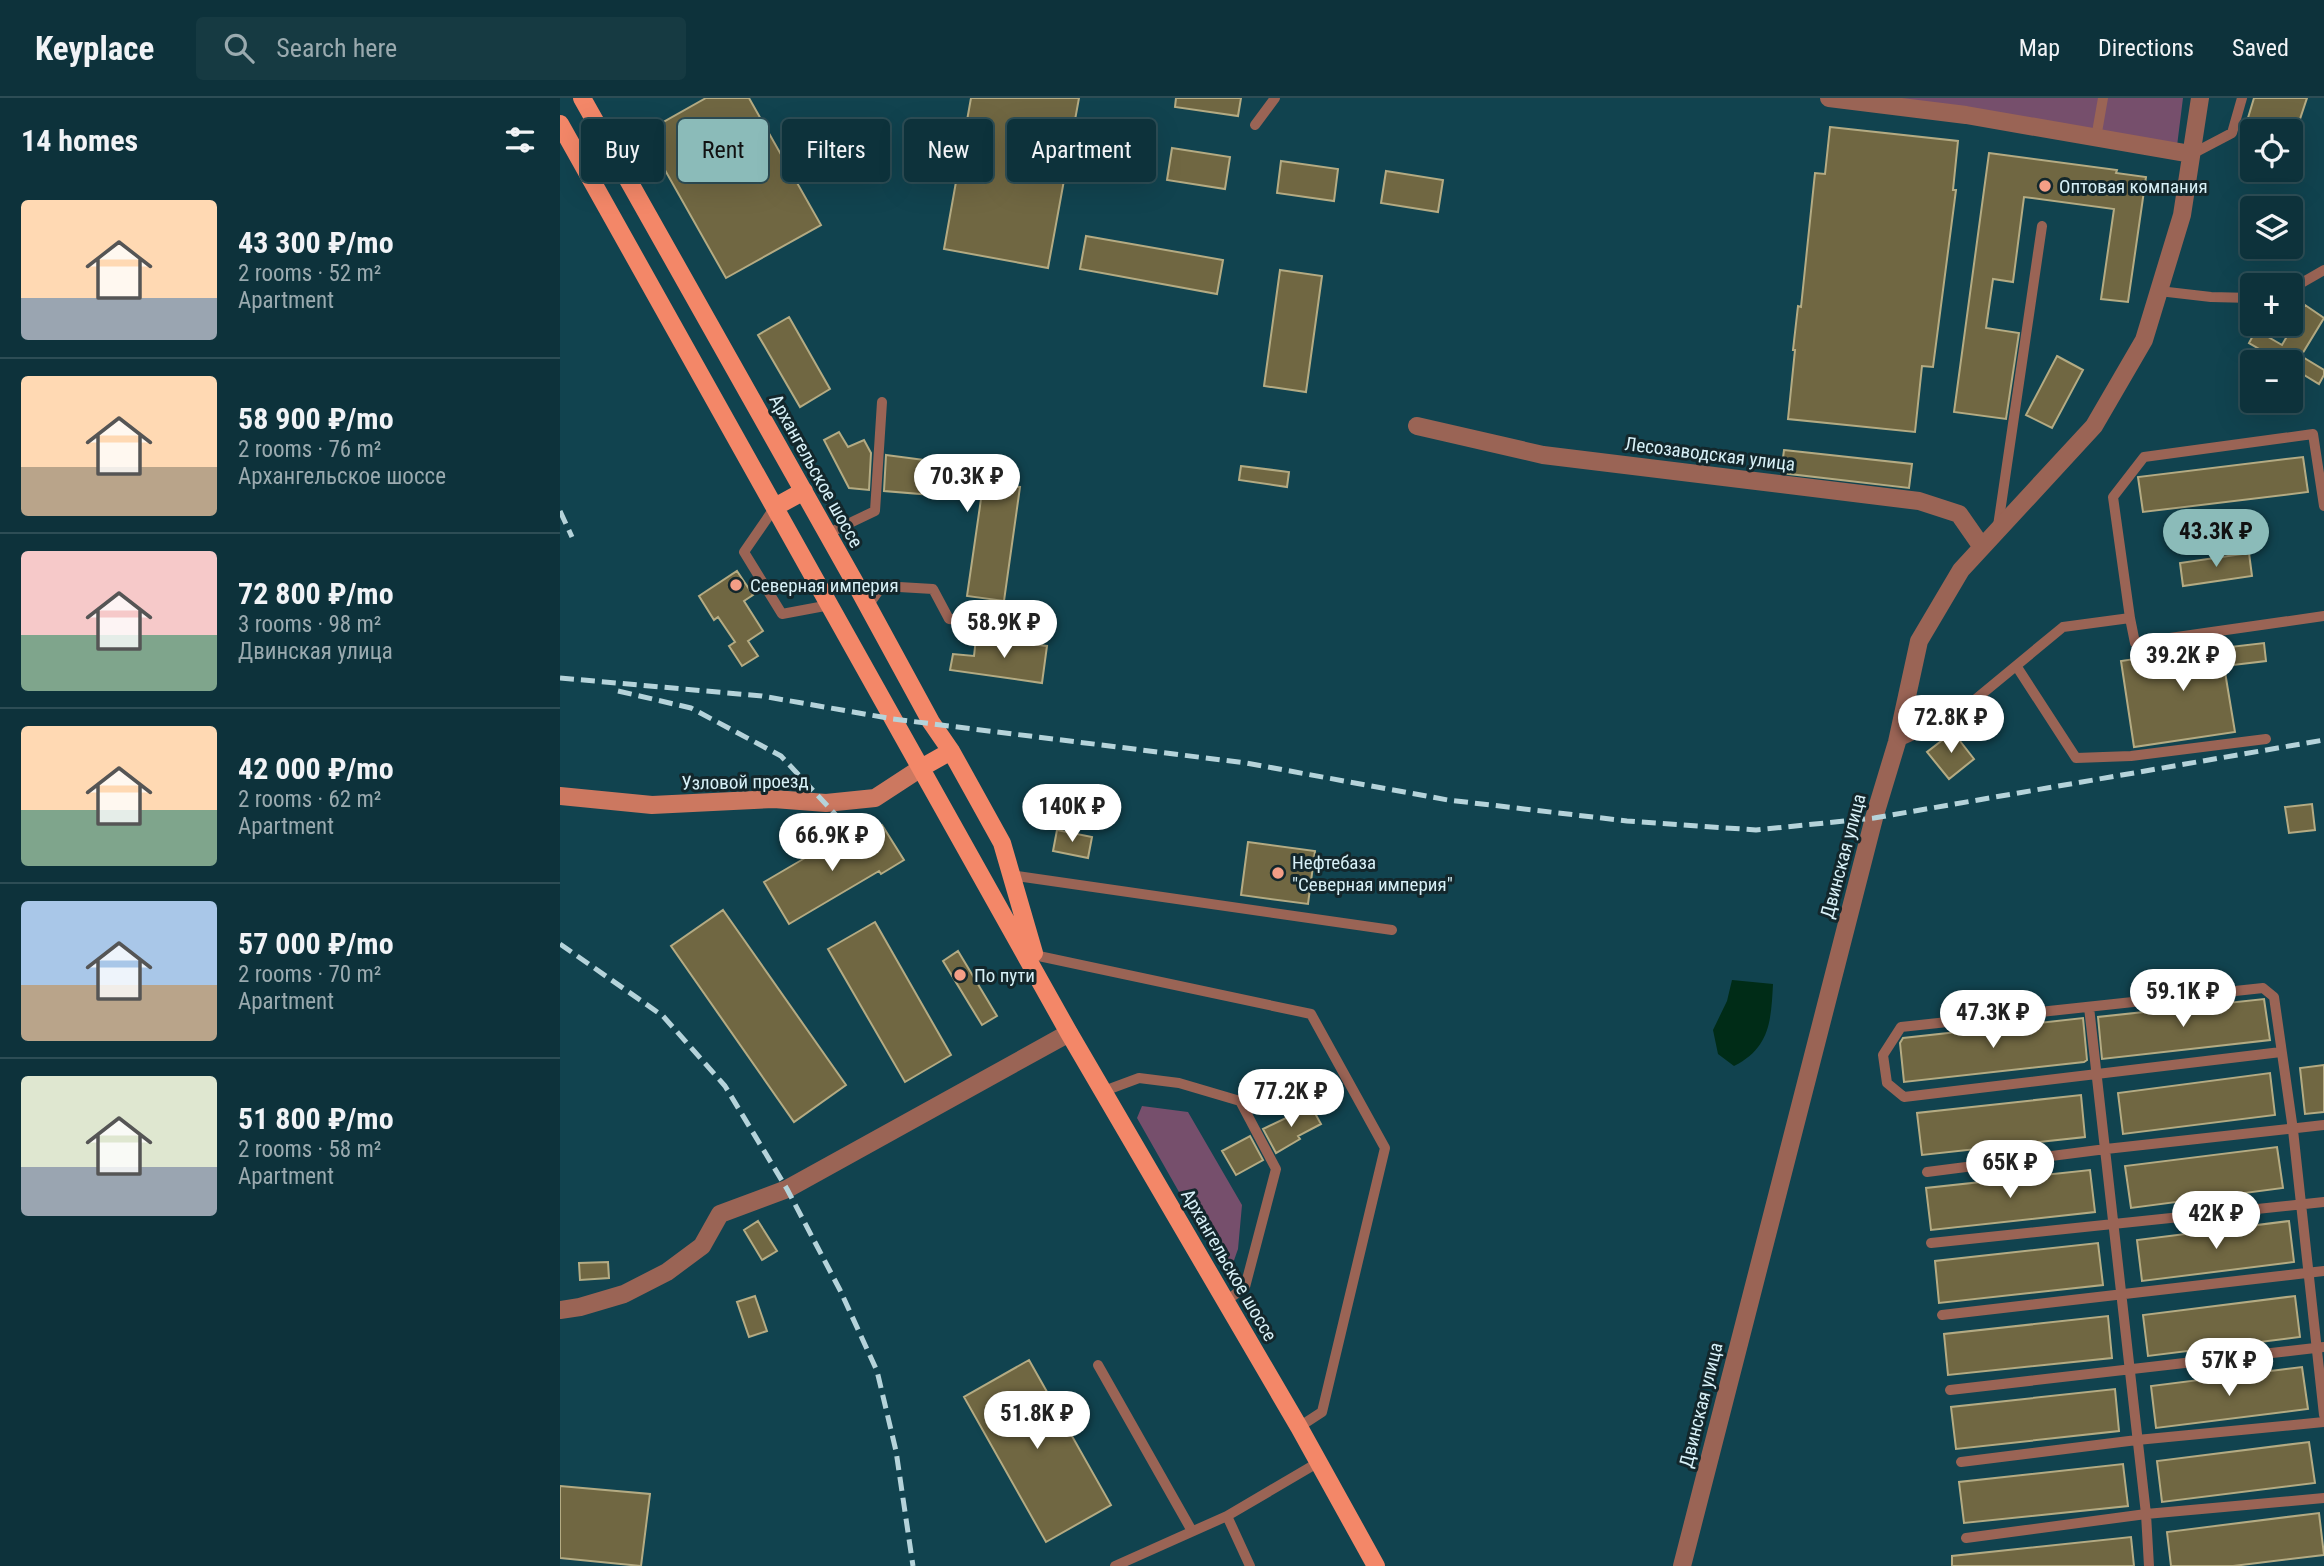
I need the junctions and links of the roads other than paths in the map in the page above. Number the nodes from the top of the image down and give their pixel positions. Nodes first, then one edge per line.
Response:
1 (583, 98) edge
2 (1275, 98) edge
3 (1829, 98) edge
4 (2103, 98) edge
5 (2200, 98) edge
6 (2242, 98) edge
7 (560, 124) edge
8 (1255, 125) dead end
9 (2096, 138) junction
10 (2191, 154) junction
11 (2042, 226) dead end
12 (2324, 270) edge
13 (2303, 282) edge
14 (2159, 291) junction
15 (2240, 298) edge
16 (883, 402) dead end
17 (1417, 426) dead end
18 (804, 491) junction
19 (2324, 506) edge
20 (775, 508) junction
21 (1997, 530) junction
22 (831, 532) dead end
23 (1982, 547) junction
24 (858, 588) junction
25 (830, 605) junction
26 (868, 606) junction
27 (2324, 616) edge
28 (2130, 618) junction
29 (1047, 631) dead end
30 (2017, 667) junction
31 (2266, 739) dead end
32 (1897, 742) junction
33 (951, 751) junction
34 (921, 768) junction
35 (560, 796) edge
36 (1009, 867) junction
37 (981, 873) junction
38 (1392, 930) dead end
39 (1034, 955) junction
40 (1044, 986) junction
41 (2089, 1007) junction
42 (1069, 1033) junction
43 (2281, 1052) junction
44 (2097, 1074) junction
45 (1104, 1091) junction
46 (2324, 1125) edge
47 (2293, 1130) junction
48 (2106, 1149) junction
49 (1927, 1172) dead end
50 (2324, 1202) edge
51 (2300, 1205) junction
52 (2114, 1223) junction
53 (1931, 1243) dead end
54 (2324, 1271) edge
55 (2309, 1273) junction
56 (2121, 1294) junction
57 (1226, 1301) junction
58 (560, 1310) edge
59 (1942, 1315) dead end
60 (2321, 1347) edge
61 (1098, 1365) dead end
62 (2129, 1371) junction
63 (1950, 1390) dead end
64 (2324, 1415) edge
65 (2324, 1422) edge
66 (1299, 1427) junction
67 (2137, 1440) junction
68 (1319, 1462) junction
69 (1961, 1462) dead end
70 (2324, 1498) edge
71 (2146, 1514) junction
72 (1227, 1516) junction
73 (1192, 1531) junction
74 (1966, 1538) dead end
75 (1115, 1566) edge
76 (1250, 1566) edge
77 (1376, 1566) edge
78 (1682, 1566) edge
79 (2149, 1566) edge

1 - 18 main road, Архангельское шоссе
2 - 8 lane
3 - 9 street
4 - 9 lane
5 - 10 street, Двинская улица
6 - 10 lane
7 - 20 main road, Архангельское шоссе
9 - 10 street
10 - 14 street, Двинская улица
11 - 21 lane
12 - 13 lane
14 - 15 lane
14 - 21 street, Двинская улица
16 - 22 lane
17 - 23 street, Лесозаводская улица
18 - 20 main road
18 - 24 main road, Архангельское шоссе
19 - 28 lane
20 - 25 main road, Архангельское шоссе
20 - 25 lane
21 - 23 street, Двинская улица
23 - 32 street, Двинская улица
24 - 25 main road
24 - 26 main road, Архангельское шоссе
25 - 34 main road, Архангельское шоссе
26 - 29 lane
26 - 33 main road, Архангельское шоссе
27 - 28 lane
28 - 30 lane
30 - 31 lane
30 - 32 lane
32 - 78 street, Двинская улица
33 - 34 main road
33 - 36 main road, Архангельское шоссе
34 - 35 street, Узловой проезд
34 - 37 main road, Архангельское шоссе
36 - 37 main road
36 - 38 lane
36 - 39 main road, Архангельское шоссе
37 - 40 main road, Архангельское шоссе
39 - 40 main road, Архангельское шоссе
39 - 66 lane
40 - 42 main road, Архангельское шоссе
41 - 43 lane
41 - 44 lane
41 - 44 lane
42 - 45 main road, Архангельское шоссе
42 - 58 street
43 - 44 lane
43 - 47 lane
44 - 48 lane
45 - 57 main road, Архангельское шоссе
45 - 57 lane
46 - 47 lane
47 - 48 lane
47 - 51 lane
48 - 49 lane
48 - 52 lane
50 - 51 lane
51 - 52 lane
51 - 55 lane
52 - 53 lane
52 - 56 lane
54 - 55 lane
55 - 56 lane
55 - 60 lane
56 - 59 lane
56 - 62 lane
57 - 66 main road, Архангельское шоссе
60 - 62 lane
60 - 64 lane
61 - 73 lane
62 - 63 lane
62 - 67 lane
65 - 67 lane
66 - 68 main road, Архангельское шоссе
67 - 69 lane
67 - 71 lane
68 - 72 lane
68 - 77 main road, Архангельское шоссе
70 - 71 lane
71 - 74 lane
71 - 79 lane
72 - 73 lane
72 - 76 lane
73 - 75 lane

